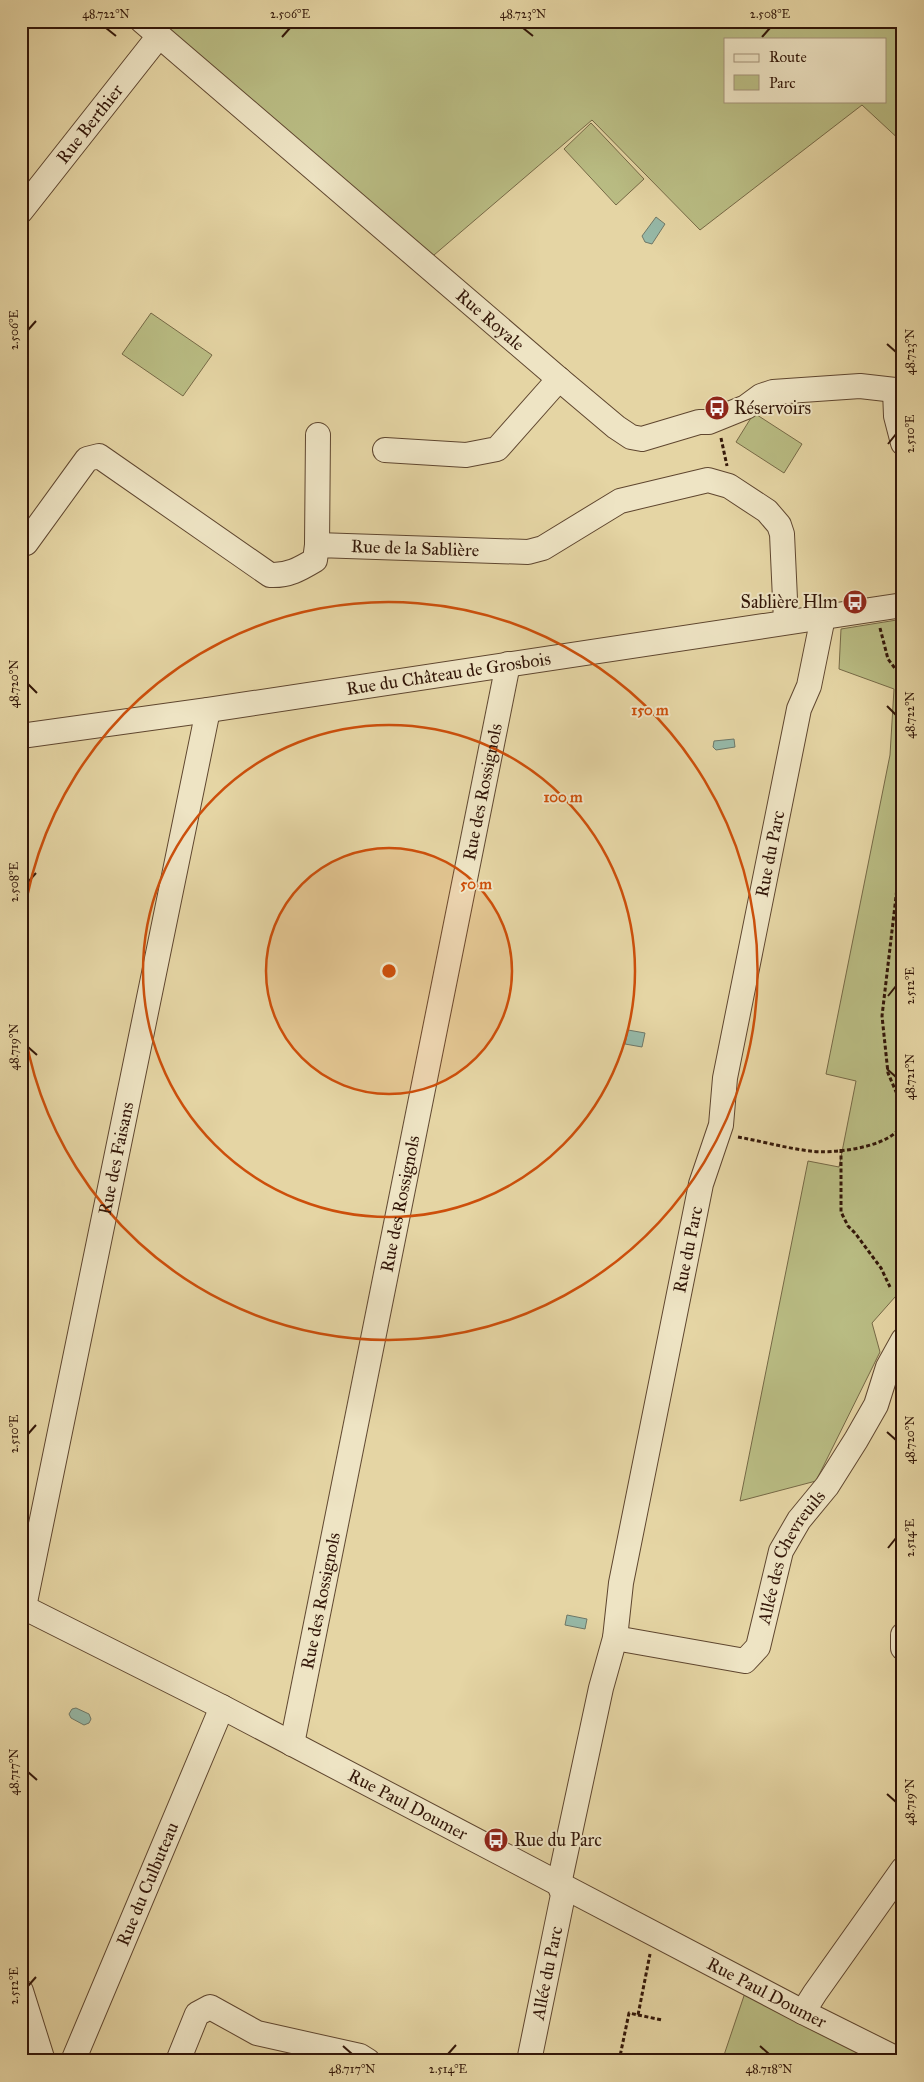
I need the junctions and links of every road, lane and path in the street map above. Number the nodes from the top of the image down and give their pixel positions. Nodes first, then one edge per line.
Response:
1 (151, 28) edge
2 (21, 211) edge
3 (559, 379) junction
4 (899, 385) edge
5 (318, 435) dead end
6 (903, 443) edge
7 (385, 450) dead end
8 (21, 543) edge
9 (317, 545) junction
10 (903, 604) edge
11 (876, 610) junction
12 (823, 617) junction
13 (786, 621) junction
14 (508, 664) junction
15 (903, 679) edge
16 (208, 710) junction
17 (21, 736) edge
18 (903, 859) edge
19 (903, 1108) edge
20 (719, 1131) junction
21 (897, 1131) junction
22 (903, 1139) edge
23 (841, 1149) junction
24 (890, 1287) dead end
25 (903, 1340) edge
26 (23, 1606) edge
27 (903, 1635) edge
28 (615, 1638) junction
29 (903, 1648) edge
30 (222, 1707) junction
31 (292, 1744) junction
32 (903, 1869) edge
33 (559, 1884) junction
34 (652, 1947) dead end
35 (21, 1991) edge
36 (803, 2012) junction
37 (638, 2015) junction
38 (662, 2020) dead end
39 (44, 2061) edge
40 (73, 2061) edge
41 (178, 2061) edge
42 (368, 2061) edge
43 (529, 2061) edge
44 (620, 2061) edge
45 (901, 2061) edge

1 - 2 street, Rue Berthier
1 - 3 street, Rue Royale
3 - 4 street, Rue Royale
3 - 7 street
4 - 6 street
5 - 9 street
8 - 9 street
9 - 13 street, Rue de la Sablière
10 - 11 street, Rue du Château de Grosbois
11 - 12 street, Rue du Château de Grosbois
11 - 15 path
12 - 13 street, Rue du Château de Grosbois
12 - 20 street, Rue du Parc
13 - 14 street, Rue du Château de Grosbois
14 - 16 street, Rue du Château de Grosbois
14 - 31 street, Rue des Rossignols
16 - 17 street, Rue du Château de Grosbois
16 - 26 street, Rue des Faisans
18 - 19 path
19 - 21 path
20 - 23 path
20 - 28 street, Rue du Parc
21 - 22 path
21 - 23 path
23 - 24 path
25 - 28 street, Allée des Chevreuils
26 - 30 street, Rue Paul Doumer
27 - 29 street
28 - 33 street, Rue du Parc
30 - 31 street, Rue Paul Doumer
30 - 40 street, Rue du Culbuteau
31 - 33 street, Rue Paul Doumer
32 - 36 street
33 - 36 street, Rue Paul Doumer
33 - 43 street, Allée du Parc
34 - 37 path
35 - 39 street
36 - 45 street, Rue Paul Doumer
37 - 38 path
37 - 44 path
41 - 42 street

